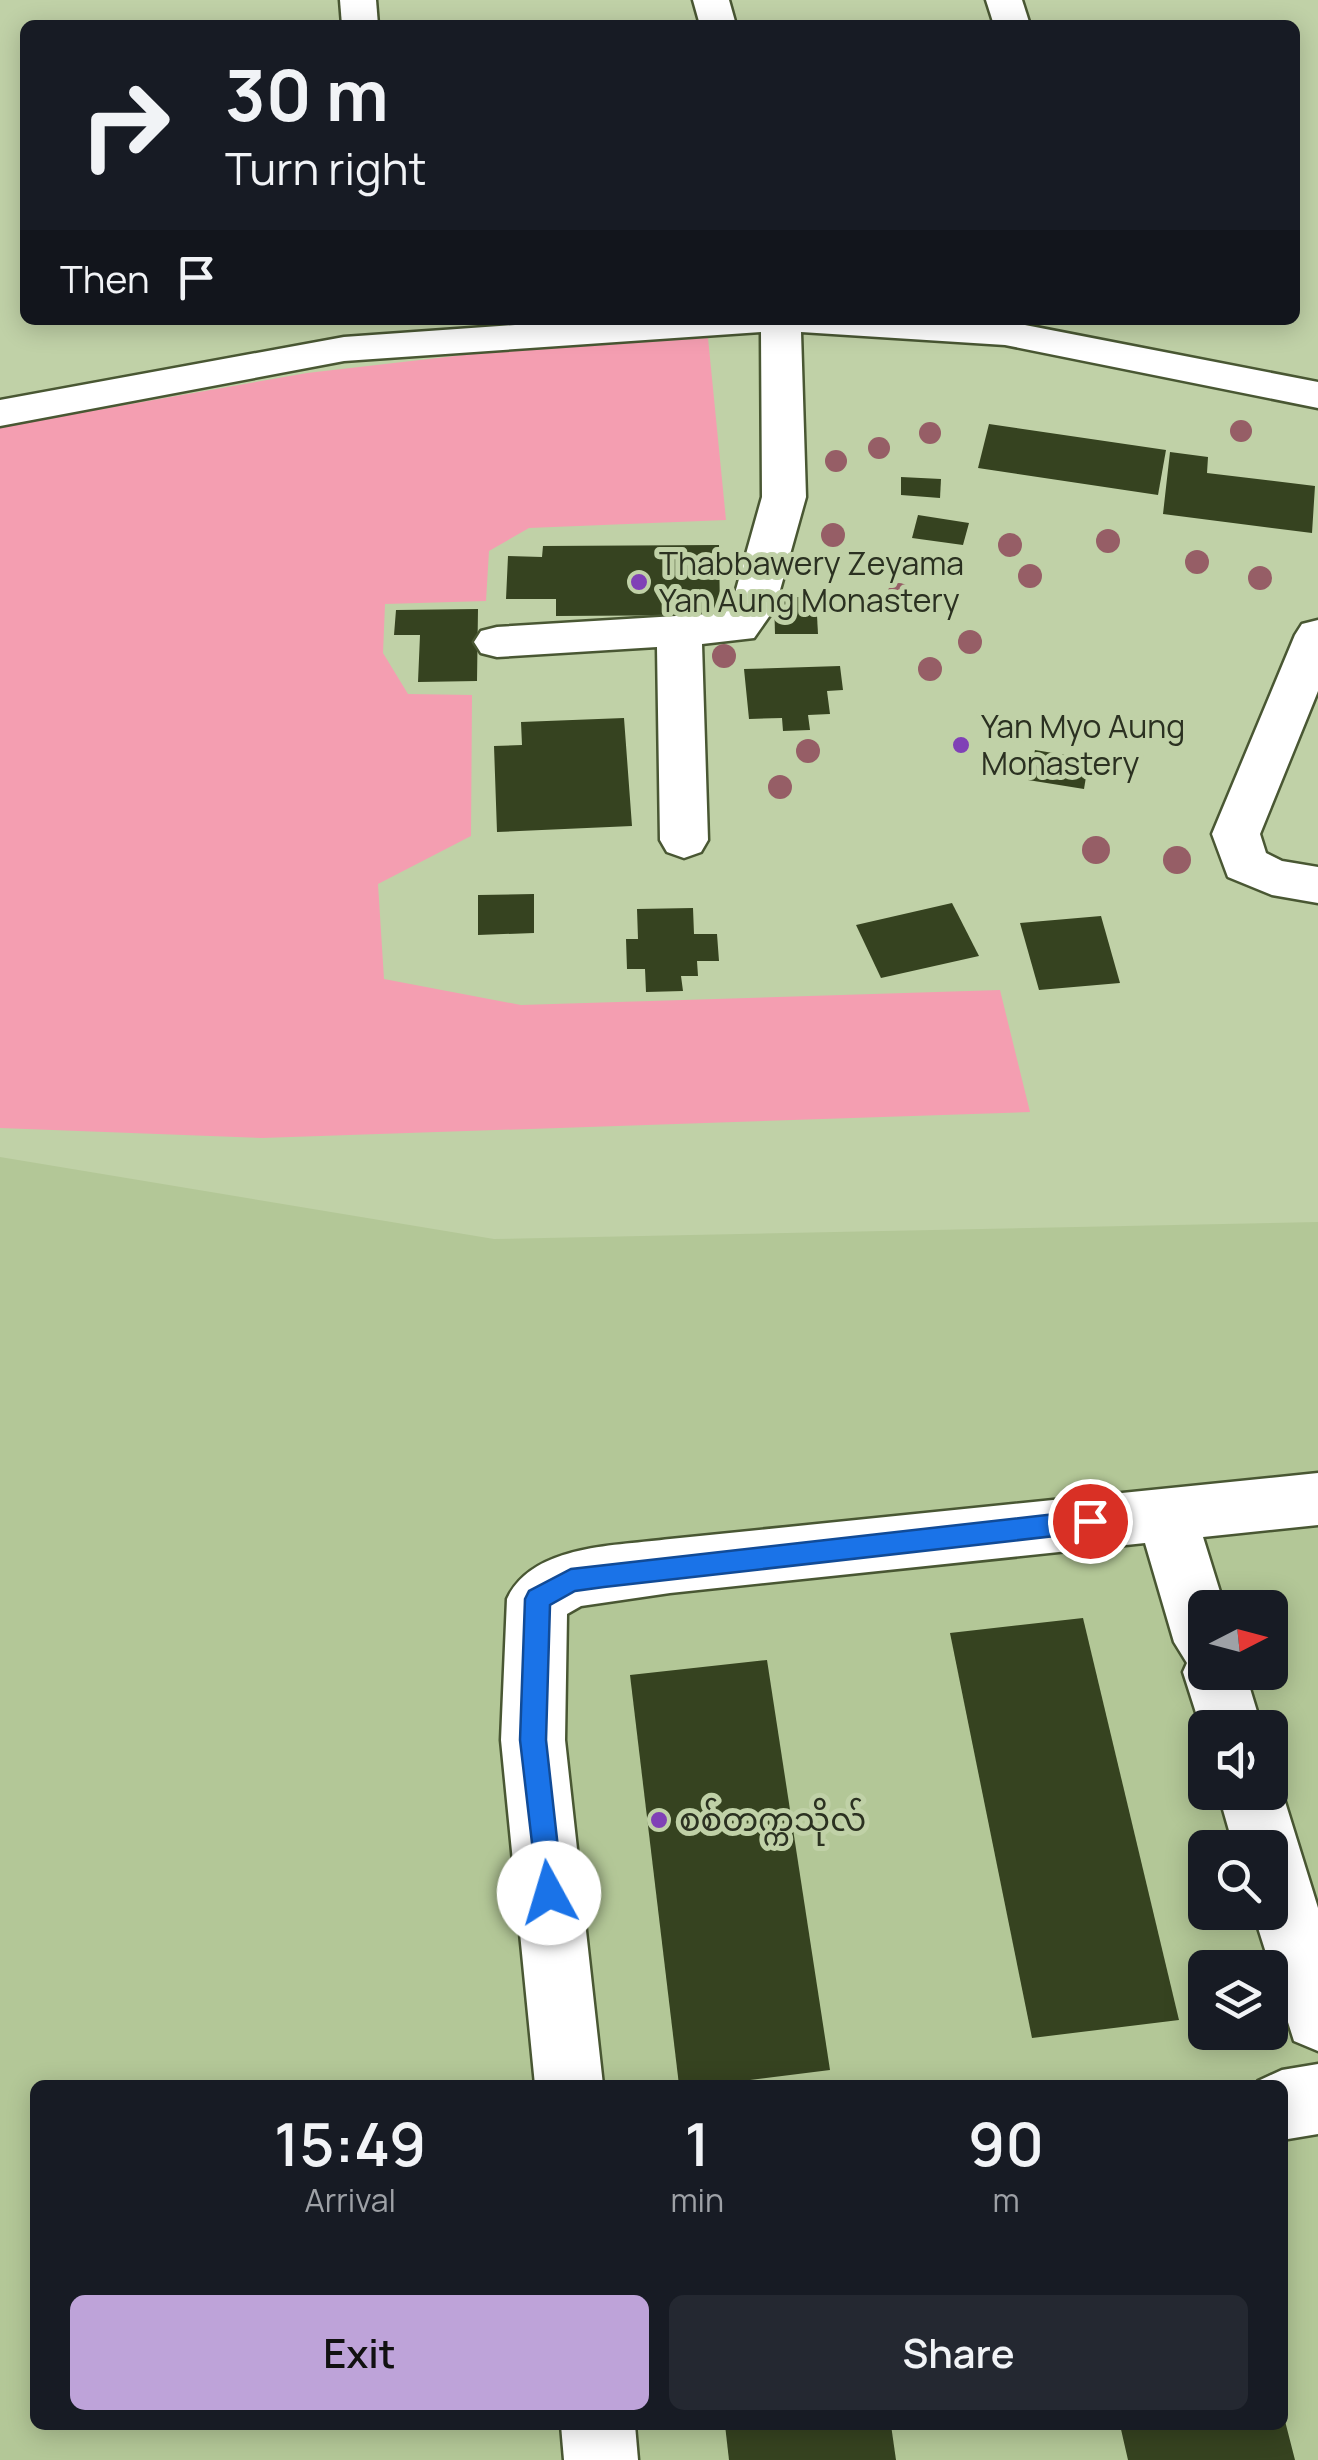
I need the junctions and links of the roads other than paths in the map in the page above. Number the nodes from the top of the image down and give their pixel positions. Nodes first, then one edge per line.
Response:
1 (673, 325) edge
2 (782, 325) edge
3 (883, 325) edge
4 (346, 334) edge
5 (1117, 339) edge
6 (1318, 395) edge
7 (0, 413) edge
8 (679, 631) junction
9 (1318, 635) edge
10 (497, 642) dead end
11 (684, 840) dead end
12 (1318, 885) edge
13 (1318, 1499) edge
14 (1166, 1513) junction
15 (1189, 1590) edge
16 (1288, 1918) edge
17 (1318, 2017) edge
18 (568, 2080) edge
19 (1318, 2099) edge
20 (1288, 2103) edge
21 (598, 2430) edge
22 (600, 2460) edge

1 - 4 street
2 - 8 street
3 - 5 street
4 - 7 street
5 - 6 street
8 - 10 street
8 - 11 street
9 - 12 street
13 - 14 street
14 - 15 street
14 - 18 street
16 - 17 street
19 - 20 street
21 - 22 street

